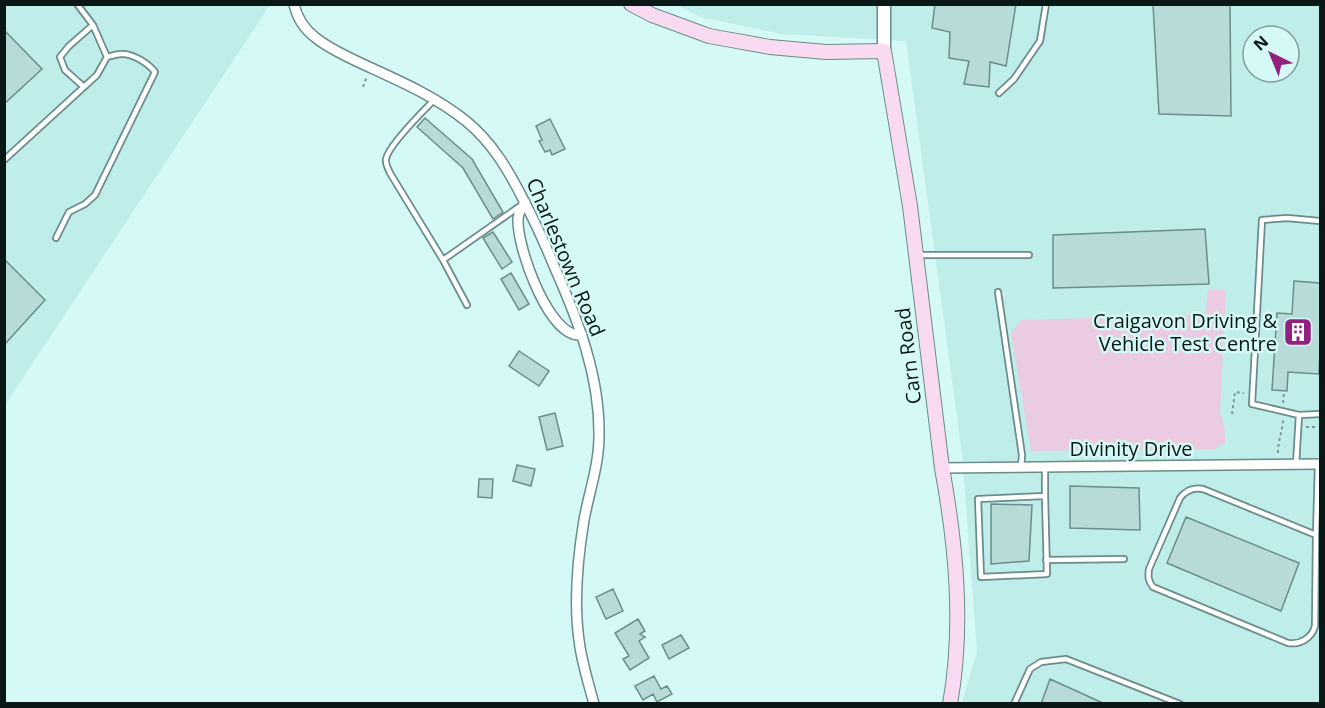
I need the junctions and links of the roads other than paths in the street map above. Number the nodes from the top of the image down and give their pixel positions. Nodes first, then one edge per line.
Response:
1 (77, 4) edge
2 (294, 4) edge
3 (630, 4) edge
4 (884, 4) edge
5 (1046, 4) edge
6 (93, 25) junction
7 (884, 51) junction
8 (107, 57) junction
9 (84, 87) junction
10 (999, 93) dead end
11 (435, 99) junction
12 (4, 160) edge
13 (525, 202) junction
14 (1320, 221) edge
15 (56, 238) dead end
16 (916, 255) junction
17 (1029, 255) dead end
18 (443, 260) junction
19 (998, 292) dead end
20 (467, 305) dead end
21 (582, 335) junction
22 (1320, 414) edge
23 (1299, 415) junction
24 (1319, 464) edge
25 (1296, 465) junction
26 (1045, 466) junction
27 (1021, 467) junction
28 (942, 468) junction
29 (1045, 496) junction
30 (1316, 535) junction
31 (1046, 560) junction
32 (1124, 560) dead end
33 (594, 704) edge
34 (950, 704) edge
35 (1014, 704) edge
36 (1180, 704) edge

1 - 6 lane
2 - 11 street, Charlestown Road
3 - 7 main road
4 - 7 street, Carn Road
5 - 10 lane
6 - 8 lane
6 - 9 lane
7 - 16 main road, Carn Road
8 - 9 lane
8 - 15 lane
9 - 12 lane
11 - 13 street, Charlestown Road
11 - 18 lane
13 - 18 lane
13 - 21 street, Charlestown Road
13 - 21 street
14 - 23 lane
16 - 17 lane
16 - 28 main road, Carn Road
18 - 20 lane
19 - 27 lane
21 - 33 street, Charlestown Road
22 - 23 lane
23 - 25 lane
24 - 25 street, Divinity Drive
24 - 30 lane
25 - 26 street, Divinity Drive
26 - 27 street, Divinity Drive
26 - 29 lane
27 - 28 street, Divinity Drive
28 - 34 main road, Carn Road
29 - 31 lane
29 - 31 lane
30 - 30 lane
31 - 32 lane
35 - 36 lane

